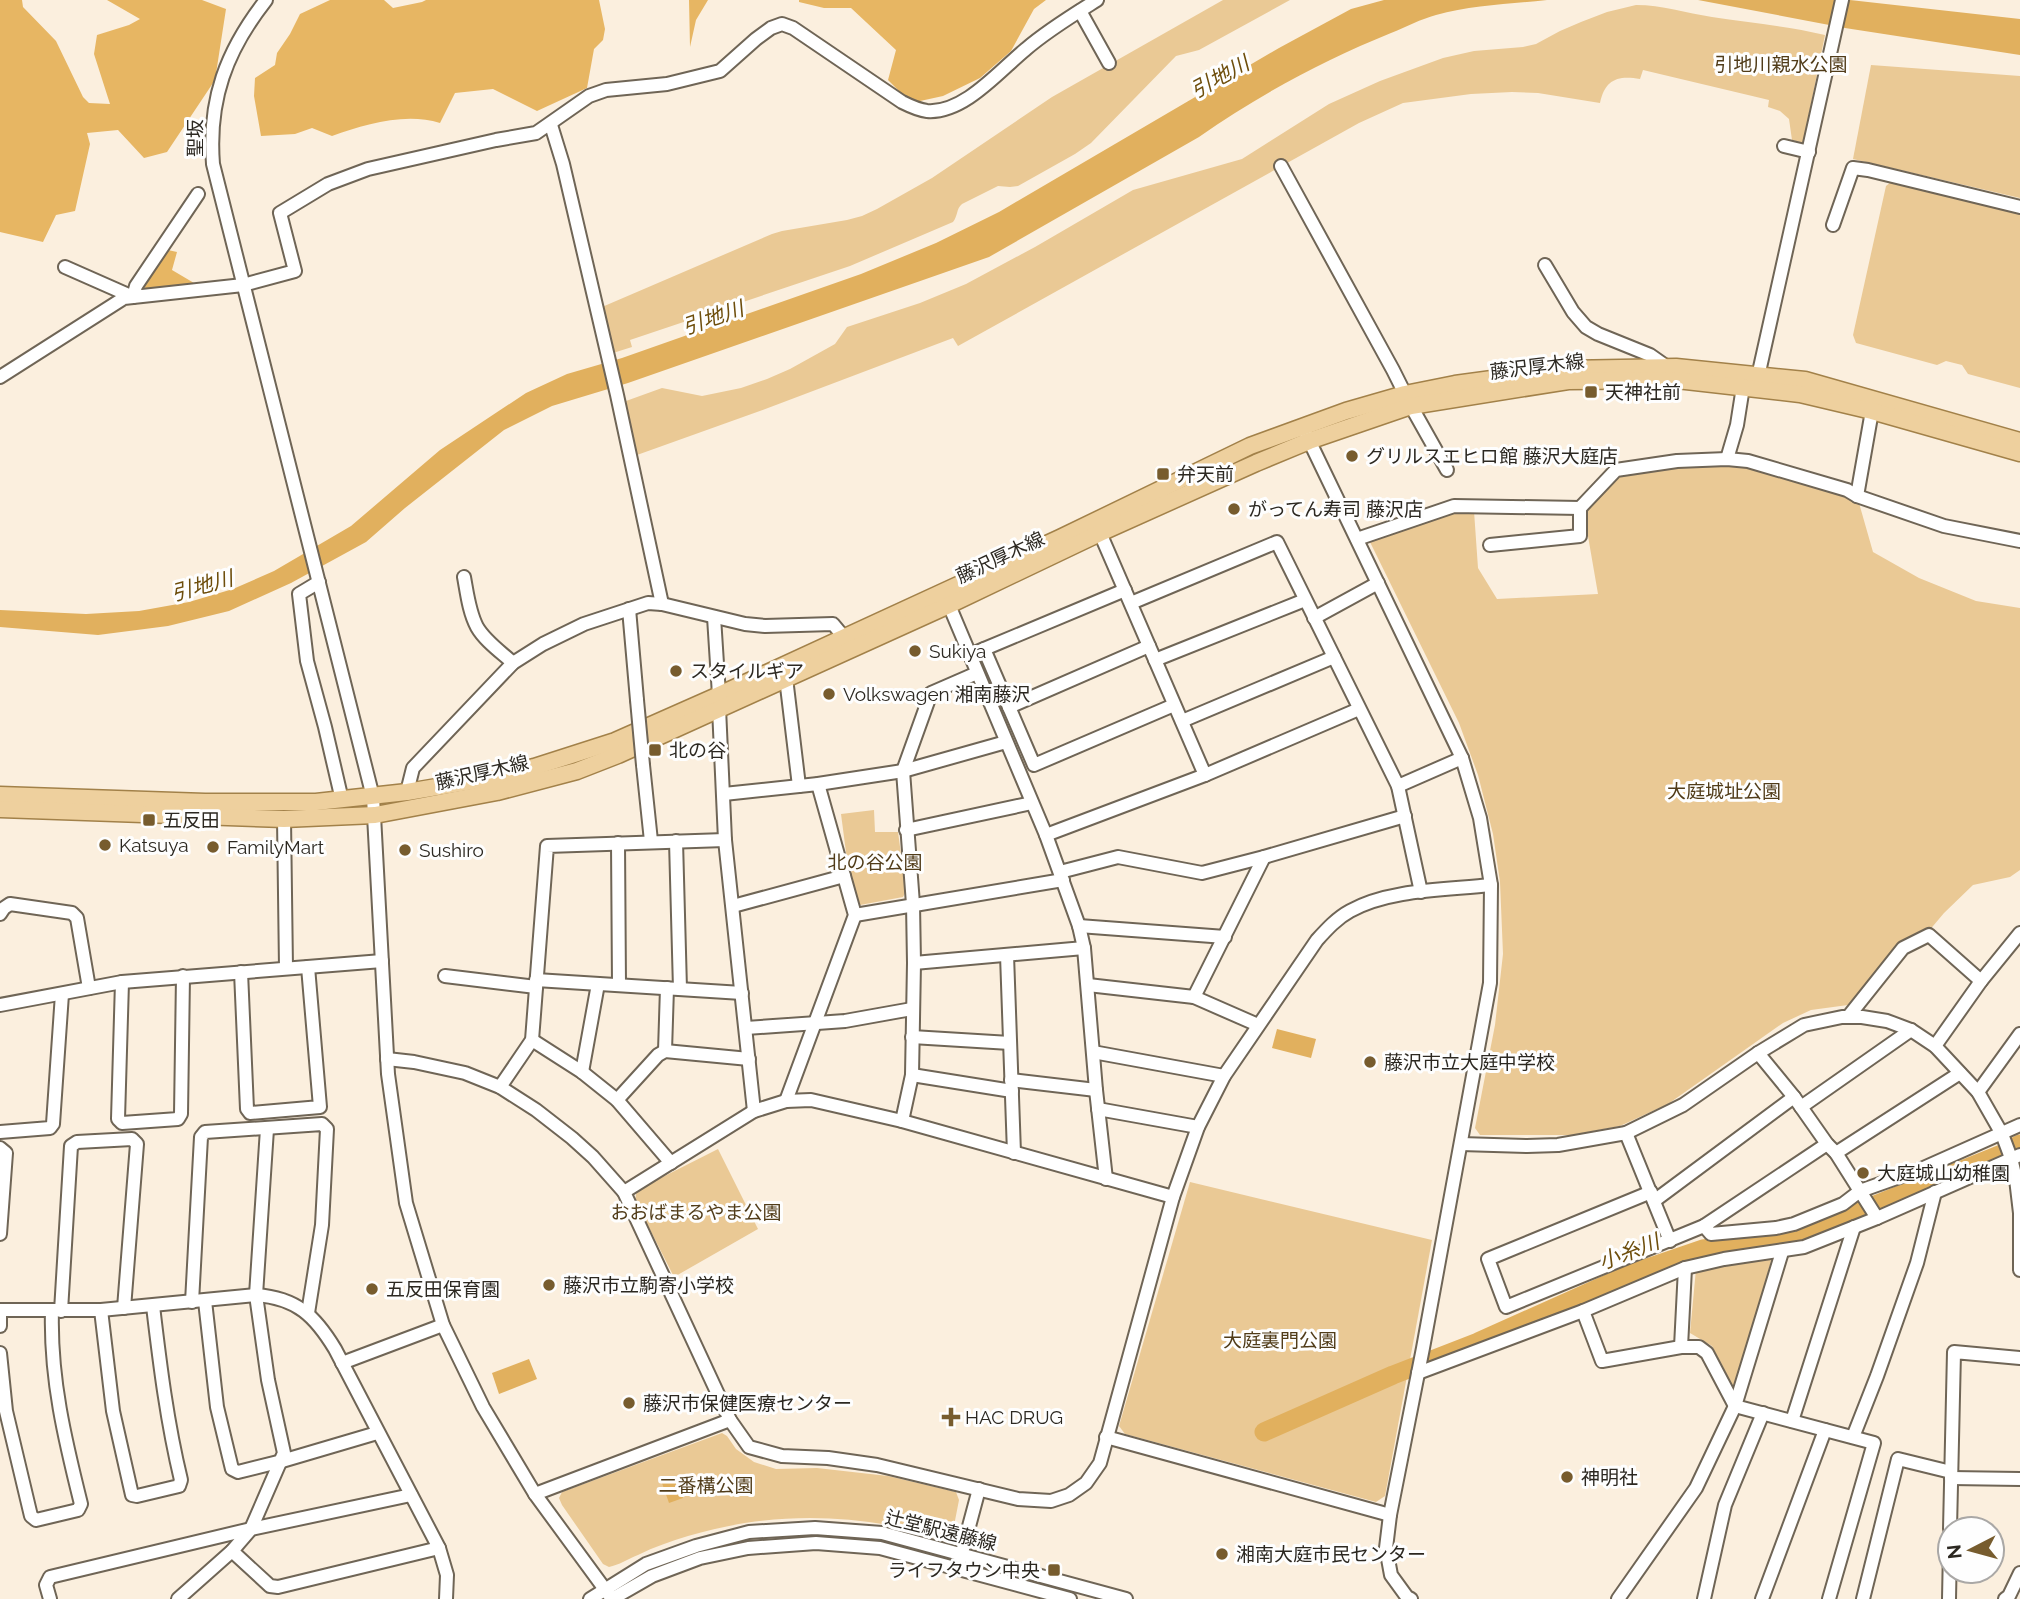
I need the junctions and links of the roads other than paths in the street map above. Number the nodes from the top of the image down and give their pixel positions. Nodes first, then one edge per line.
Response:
1 (266, 0) edge
2 (1097, 0) edge
3 (1842, 0) edge
4 (1080, 11) junction
5 (1109, 63) dead end
6 (551, 125) junction
7 (1784, 146) dead end
8 (1809, 152) junction
9 (1281, 166) dead end
10 (198, 194) dead end
11 (2020, 206) edge
12 (1833, 225) dead end
13 (1545, 265) dead end
14 (65, 267) dead end
15 (243, 285) junction
16 (133, 297) junction
17 (1667, 367) junction
18 (0, 377) edge
19 (1752, 383) junction
20 (1408, 400) junction
21 (1872, 411) junction
22 (1306, 434) junction
23 (2020, 441) edge
24 (2020, 453) edge
25 (1727, 459) junction
26 (1447, 470) dead end
27 (1857, 496) junction
28 (1580, 508) junction
29 (1100, 533) junction
30 (1357, 539) junction
31 (2020, 541) edge
32 (1490, 545) dead end
33 (464, 577) dead end
34 (318, 579) junction
35 (1378, 583) junction
36 (1125, 590) junction
37 (1306, 600) junction
38 (1131, 603) junction
39 (662, 604) junction
40 (949, 605) junction
41 (629, 609) junction
42 (714, 617) junction
43 (1314, 618) junction
44 (848, 643) junction
45 (1149, 646) junction
46 (984, 649) junction
47 (970, 654) junction
48 (1334, 657) junction
49 (1155, 660) junction
50 (513, 663) junction
51 (977, 673) junction
52 (786, 678) junction
53 (719, 702) junction
54 (1174, 705) junction
55 (1009, 707) junction
56 (1359, 709) junction
57 (1182, 721) junction
58 (1006, 742) junction
59 (1462, 758) junction
60 (902, 771) junction
61 (1205, 775) junction
62 (818, 784) junction
63 (799, 786) junction
64 (1398, 786) junction
65 (407, 792) junction
66 (0, 794) edge
67 (724, 794) junction
68 (373, 797) junction
69 (342, 800) junction
70 (1032, 803) junction
71 (0, 809) edge
72 (375, 815) junction
73 (1405, 816) junction
74 (284, 819) junction
75 (906, 830) junction
76 (1046, 835) junction
77 (726, 840) junction
78 (651, 841) junction
79 (676, 841) junction
80 (618, 843) junction
81 (1265, 857) junction
82 (844, 876) junction
83 (1062, 876) junction
84 (1491, 885) junction
85 (1421, 892) junction
86 (912, 904) junction
87 (733, 906) junction
88 (0, 914) edge
89 (855, 915) junction
90 (1079, 926) junction
91 (2020, 933) edge
92 (1225, 937) junction
93 (1084, 948) junction
94 (1007, 955) junction
95 (382, 961) junction
96 (914, 962) junction
97 (307, 967) junction
98 (286, 968) junction
99 (241, 972) junction
100 (183, 976) junction
101 (445, 976) dead end
102 (1981, 981) junction
103 (122, 982) junction
104 (536, 983) junction
105 (598, 984) junction
106 (619, 985) junction
107 (1088, 985) junction
108 (89, 988) junction
109 (674, 989) junction
110 (742, 993) junction
111 (62, 994) junction
112 (1194, 997) junction
113 (0, 1006) edge
114 (912, 1009) junction
115 (1848, 1017) junction
116 (813, 1024) junction
117 (1258, 1025) junction
118 (746, 1028) junction
119 (1910, 1030) junction
120 (2020, 1034) edge
121 (912, 1037) junction
122 (532, 1040) junction
123 (1010, 1043) junction
124 (1936, 1046) junction
125 (665, 1051) junction
126 (1093, 1052) junction
127 (1758, 1053) junction
128 (387, 1059) junction
129 (749, 1059) junction
130 (582, 1072) junction
131 (1960, 1073) junction
132 (912, 1075) junction
133 (1224, 1076) junction
134 (1011, 1086) junction
135 (500, 1087) junction
136 (1096, 1090) junction
137 (1978, 1092) junction
138 (617, 1101) junction
139 (786, 1101) junction
140 (1798, 1102) junction
141 (1098, 1109) junction
142 (754, 1111) junction
143 (902, 1121) junction
144 (2020, 1125) edge
145 (1198, 1127) junction
146 (267, 1129) junction
147 (0, 1132) edge
148 (1626, 1133) junction
149 (2003, 1137) junction
150 (1461, 1144) junction
151 (0, 1148) edge
152 (1831, 1149) junction
153 (1014, 1153) junction
154 (2014, 1156) edge
155 (671, 1163) junction
156 (1107, 1179) junction
157 (624, 1192) junction
158 (1935, 1192) junction
159 (1652, 1196) junction
160 (1863, 1196) junction
161 (1173, 1197) junction
162 (1876, 1216) junction
163 (1704, 1226) junction
164 (1854, 1227) junction
165 (0, 1234) edge
166 (1670, 1241) junction
167 (1782, 1252) junction
168 (1685, 1268) junction
169 (2020, 1270) edge
170 (256, 1295) junction
171 (199, 1301) junction
172 (153, 1306) junction
173 (124, 1308) junction
174 (0, 1310) edge
175 (101, 1310) junction
176 (56, 1311) junction
177 (1583, 1311) junction
178 (309, 1313) junction
179 (443, 1325) junction
180 (0, 1326) edge
181 (1681, 1347) junction
182 (0, 1353) edge
183 (2020, 1358) edge
184 (342, 1363) junction
185 (1418, 1373) junction
186 (1735, 1406) junction
187 (1763, 1413) junction
188 (730, 1420) junction
189 (1792, 1421) junction
190 (1825, 1430) junction
191 (377, 1433) junction
192 (1106, 1437) junction
193 (1853, 1437) junction
194 (282, 1461) junction
195 (1951, 1475) junction
196 (2020, 1479) edge
197 (979, 1489) junction
198 (535, 1494) junction
199 (411, 1495) junction
200 (1390, 1515) junction
201 (1950, 1515) edge
202 (251, 1529) junction
203 (439, 1548) junction
204 (232, 1551) junction
205 (962, 1554) junction
206 (958, 1569) junction
207 (2020, 1573) edge
208 (609, 1596) edge
209 (50, 1599) edge
210 (178, 1599) edge
211 (446, 1599) edge
212 (590, 1599) edge
213 (1070, 1599) edge
214 (1126, 1599) edge
215 (1411, 1599) edge
216 (1618, 1599) edge
217 (1704, 1599) edge
218 (1762, 1599) edge
219 (1829, 1599) edge
220 (1863, 1599) edge
221 (2005, 1599) edge

1 - 15 street, 聖坂
2 - 4 street
3 - 8 street
4 - 5 street
4 - 6 street
6 - 15 street
6 - 39 street
7 - 8 street
8 - 19 street
9 - 20 street
10 - 16 street
11 - 12 street
13 - 17 street
14 - 16 street
15 - 16 street
15 - 34 street, 聖坂
16 - 18 street
17 - 19 main road, 藤沢厚木線
17 - 20 main road, 藤沢厚木線
19 - 20 main road, 藤沢厚木線
19 - 21 main road, 藤沢厚木線
19 - 23 main road, 藤沢厚木線
19 - 25 street
20 - 22 main road, 藤沢厚木線
20 - 26 street
21 - 24 main road, 藤沢厚木線
21 - 27 street
22 - 29 main road, 藤沢厚木線
22 - 30 street
22 - 44 main road, 藤沢厚木線
25 - 27 street
25 - 28 street
27 - 31 street
28 - 30 street
28 - 32 street
29 - 36 street
29 - 40 main road, 藤沢厚木線
30 - 35 street
33 - 50 street
34 - 68 street, 聖坂
34 - 69 street
35 - 43 street
35 - 59 street
36 - 38 street
36 - 46 street
37 - 38 street
37 - 43 street
37 - 49 street
38 - 45 street
39 - 41 street
39 - 42 street
40 - 44 main road, 藤沢厚木線
40 - 47 street
41 - 50 street
41 - 78 street, bridge
42 - 44 street
42 - 53 street
43 - 48 street
44 - 52 main road, 藤沢厚木線
44 - 53 main road, 藤沢厚木線
45 - 49 street
45 - 55 street
46 - 47 street
46 - 55 street
47 - 51 street
48 - 56 street
48 - 57 street
49 - 54 street
50 - 65 street
51 - 58 street
51 - 60 street
52 - 53 main road, 藤沢厚木線
52 - 63 street
53 - 65 main road, 藤沢厚木線
53 - 67 street
53 - 72 main road, 藤沢厚木線
54 - 55 street
54 - 57 street
56 - 61 street
56 - 64 street
57 - 61 street
58 - 60 street
58 - 70 street
59 - 64 street
59 - 84 street
60 - 62 street
60 - 75 street
61 - 76 street
62 - 63 street
62 - 82 street
63 - 67 street
64 - 73 street
65 - 68 main road, 藤沢厚木線
66 - 69 main road, 藤沢厚木線
67 - 77 street
68 - 69 main road, 藤沢厚木線
68 - 72 street, 聖坂
70 - 75 street
70 - 76 street
71 - 74 main road, 藤沢厚木線
72 - 74 main road, 藤沢厚木線
72 - 95 street, 聖坂
73 - 81 street
73 - 85 street
74 - 98 street
75 - 86 street
76 - 83 street
77 - 79 street
77 - 87 street
78 - 79 street
78 - 80 street
79 - 109 street
80 - 104 street
80 - 106 street
81 - 83 street
81 - 92 street
82 - 87 street
82 - 89 street
83 - 86 street
83 - 90 street
84 - 85 street
84 - 150 street
85 - 117 street
86 - 89 street
86 - 96 street
87 - 110 street
88 - 108 street
89 - 116 street
90 - 92 street
90 - 93 street
91 - 102 street
92 - 112 street
93 - 94 street
93 - 107 street
94 - 96 street
94 - 123 street
95 - 97 street
95 - 128 street, 聖坂
96 - 114 street
97 - 98 street
97 - 99 street
98 - 99 street
99 - 100 street
100 - 103 street
100 - 103 street
101 - 104 street
102 - 115 street
102 - 124 street
103 - 108 street
104 - 105 street
104 - 122 street
105 - 106 street
105 - 130 street
106 - 109 street
107 - 112 street
107 - 126 street
108 - 111 street
109 - 110 street
109 - 125 street
110 - 118 street
111 - 113 street
111 - 147 street
112 - 117 street
114 - 116 street
114 - 121 street
115 - 119 street
115 - 127 street
116 - 118 street
116 - 139 street
117 - 133 street
118 - 129 street
119 - 124 street
119 - 140 street
120 - 137 street
121 - 123 street
121 - 132 street
122 - 130 street
122 - 135 street
123 - 134 street
124 - 131 street
125 - 129 street
125 - 138 street
126 - 133 street
126 - 136 street
127 - 140 street
127 - 148 street
128 - 135 street
128 - 179 street, 聖坂
129 - 142 street
130 - 138 street
131 - 137 street
131 - 152 street
132 - 134 street
132 - 143 street
133 - 145 street
134 - 136 street
134 - 153 street
135 - 157 street
136 - 141 street
137 - 149 street
138 - 155 street
139 - 142 street
139 - 143 street
140 - 152 street
140 - 159 street
141 - 145 street
141 - 156 street
142 - 155 street
143 - 153 street
144 - 149 street
145 - 161 street
146 - 170 street
146 - 171 street
146 - 178 street
148 - 150 street
148 - 159 street
149 - 154 street
149 - 160 street
150 - 185 street
151 - 165 street
152 - 160 street
152 - 163 street
153 - 156 street
154 - 158 street
154 - 169 street
155 - 157 street
156 - 161 street
157 - 188 street
158 - 162 street
158 - 193 street
159 - 166 street
159 - 166 street
160 - 162 street
160 - 163 street
161 - 192 street
162 - 164 street
163 - 166 street
164 - 167 street
164 - 189 street
167 - 168 street
167 - 186 street
168 - 177 street
168 - 181 street
170 - 171 street
170 - 178 street
170 - 194 street
171 - 172 street
171 - 194 street
172 - 173 street
172 - 175 street
173 - 175 street
173 - 176 street
174 - 176 street
174 - 180 street
175 - 176 street
176 - 182 street
177 - 181 street
177 - 185 street
178 - 184 street
179 - 184 street
179 - 198 street, 聖坂
181 - 186 street
183 - 195 street
184 - 191 street
185 - 200 street
186 - 187 street
186 - 216 street
187 - 189 street
187 - 217 street
188 - 197 street
188 - 198 street
189 - 190 street
190 - 193 street
190 - 218 street
191 - 194 street
191 - 199 street
192 - 197 street
192 - 200 street
193 - 219 street
194 - 202 street
195 - 196 street
195 - 201 street
195 - 220 street
197 - 205 street
198 - 208 street, 聖坂
199 - 202 street
199 - 203 street
200 - 215 street
202 - 204 street
202 - 209 street
203 - 204 street
203 - 211 street
204 - 210 street
205 - 206 street
205 - 208 street, 辻堂駅遠藤線
205 - 214 street, 辻堂駅遠藤線
206 - 208 street, 辻堂駅遠藤線
206 - 213 street, 辻堂駅遠藤線
207 - 221 street
208 - 212 street, 辻堂駅遠藤線

